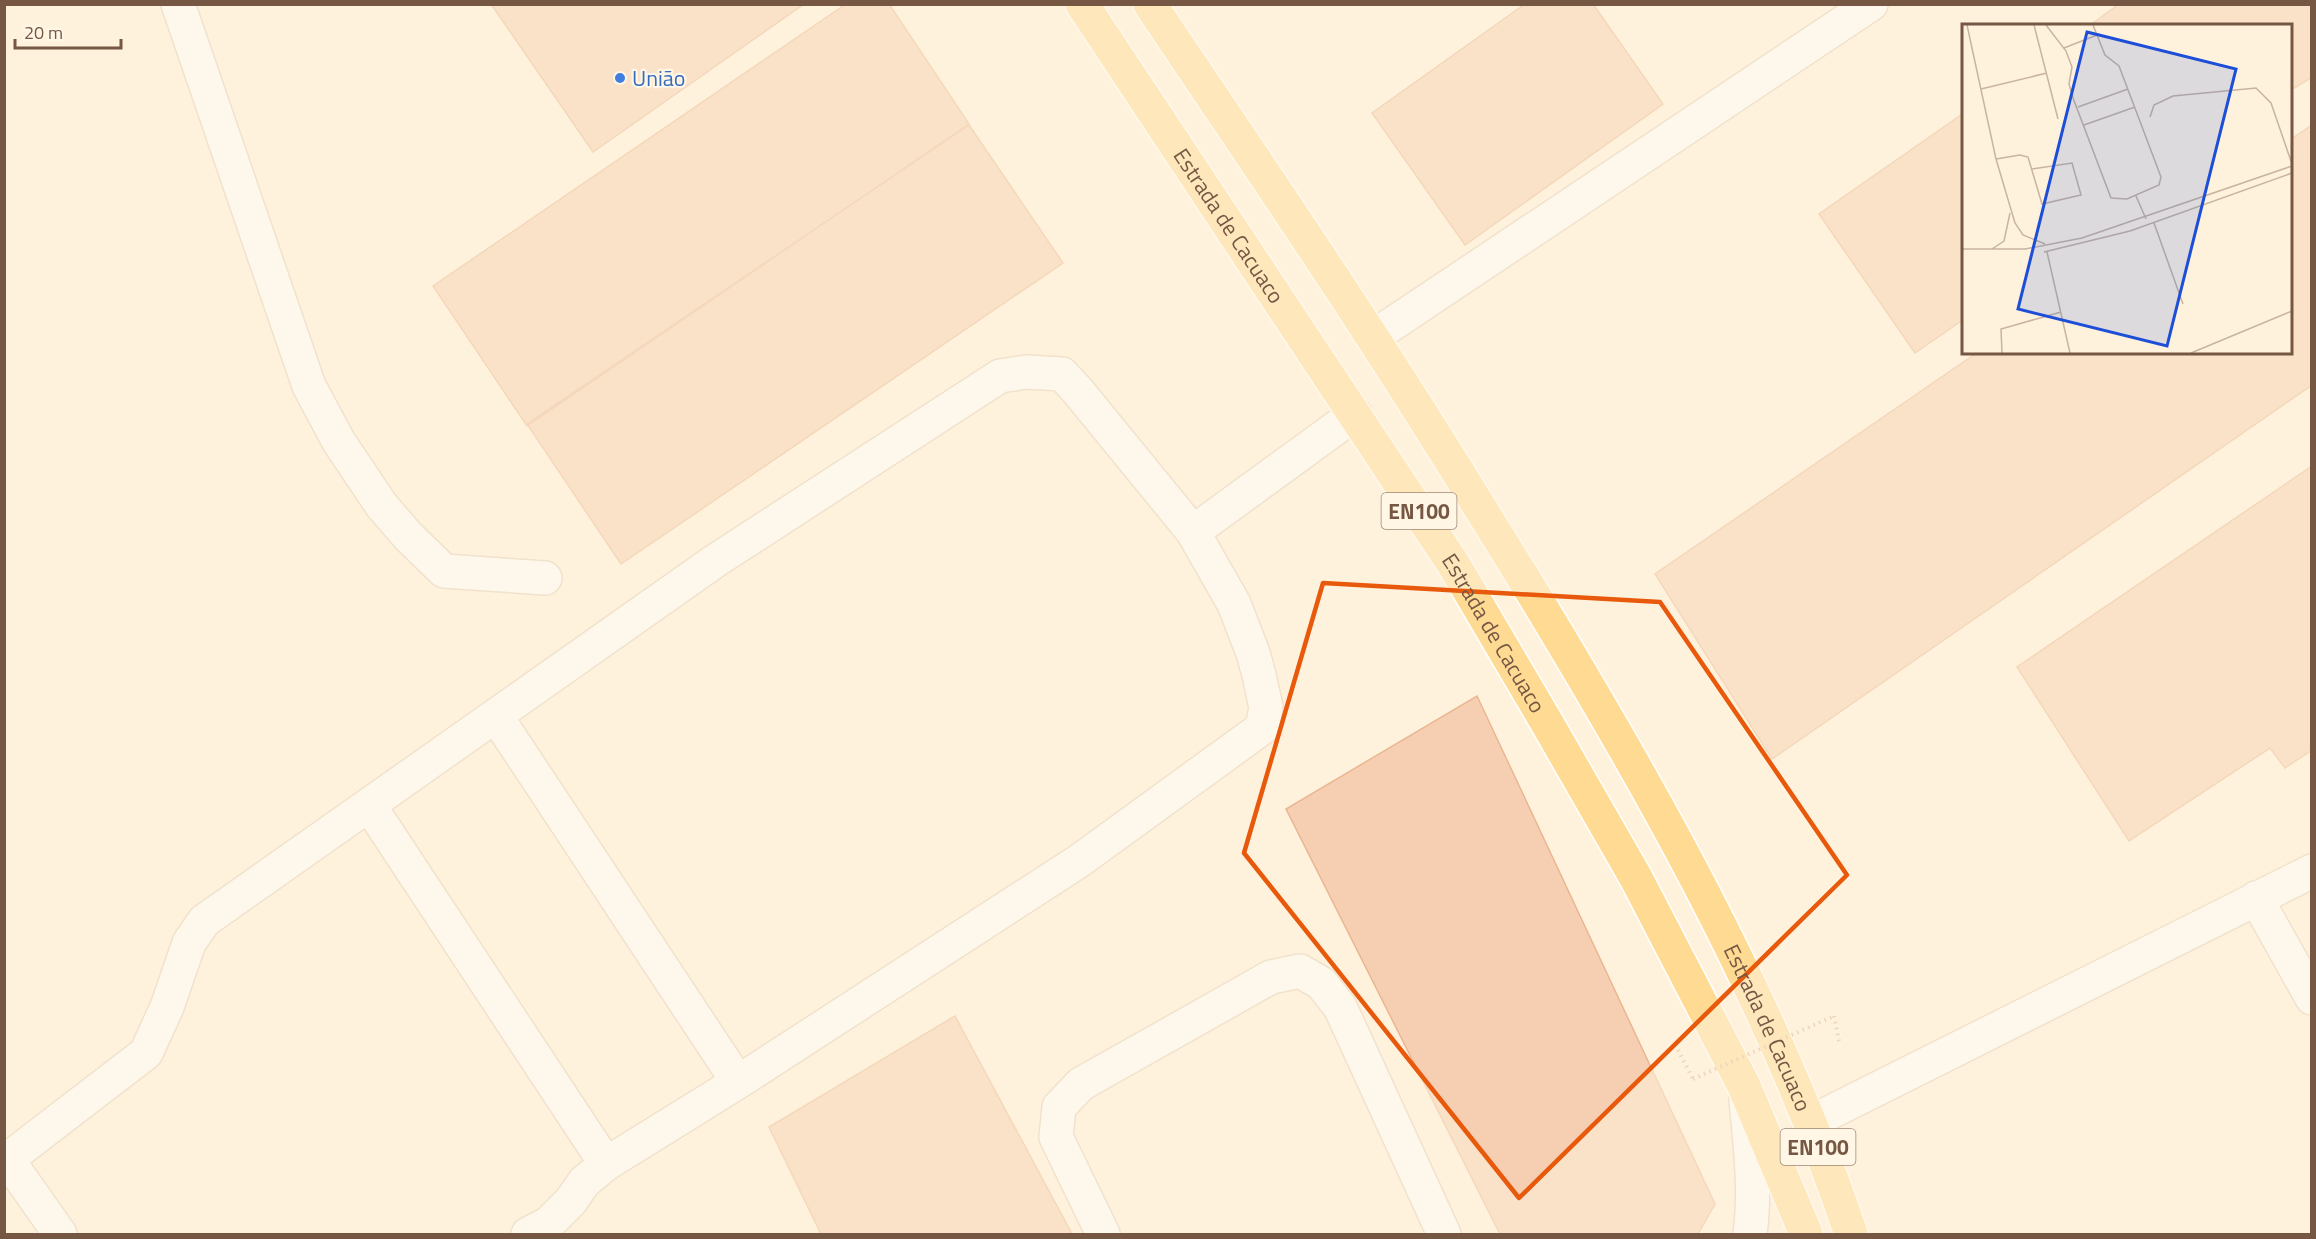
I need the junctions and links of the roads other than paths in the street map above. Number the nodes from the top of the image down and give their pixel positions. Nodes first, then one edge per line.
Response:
1 (178, 4) edge
2 (1082, 4) edge
3 (1150, 4) edge
4 (1871, 4) edge
5 (1372, 337) junction
6 (1355, 414) junction
7 (1193, 532) junction
8 (545, 578) dead end
9 (496, 716) junction
10 (369, 805) junction
11 (2312, 871) edge
12 (2256, 898) junction
13 (2312, 998) edge
14 (738, 1082) junction
15 (1744, 1086) junction
16 (1809, 1123) junction
17 (6, 1161) edge
18 (606, 1164) junction
19 (60, 1234) edge
20 (528, 1234) edge
21 (1103, 1234) edge
22 (1444, 1234) edge
23 (1750, 1234) edge
24 (1806, 1234) edge
25 (1851, 1234) edge

1 - 8 street
2 - 6 main road, Estrada de Cacuaco / EN100
3 - 5 main road, Estrada de Cacuaco / EN100
4 - 5 street
5 - 16 main road, Estrada de Cacuaco / EN100
6 - 7 street
6 - 15 main road, Estrada de Cacuaco / EN100
7 - 9 street
7 - 14 street
9 - 10 street
9 - 14 street
10 - 17 street
10 - 18 street
11 - 12 street
12 - 13 street
12 - 16 street
14 - 18 street
15 - 23 street
15 - 24 main road, Estrada de Cacuaco / EN100
16 - 25 main road, Estrada de Cacuaco / EN100
17 - 19 street
18 - 20 street
21 - 22 street

